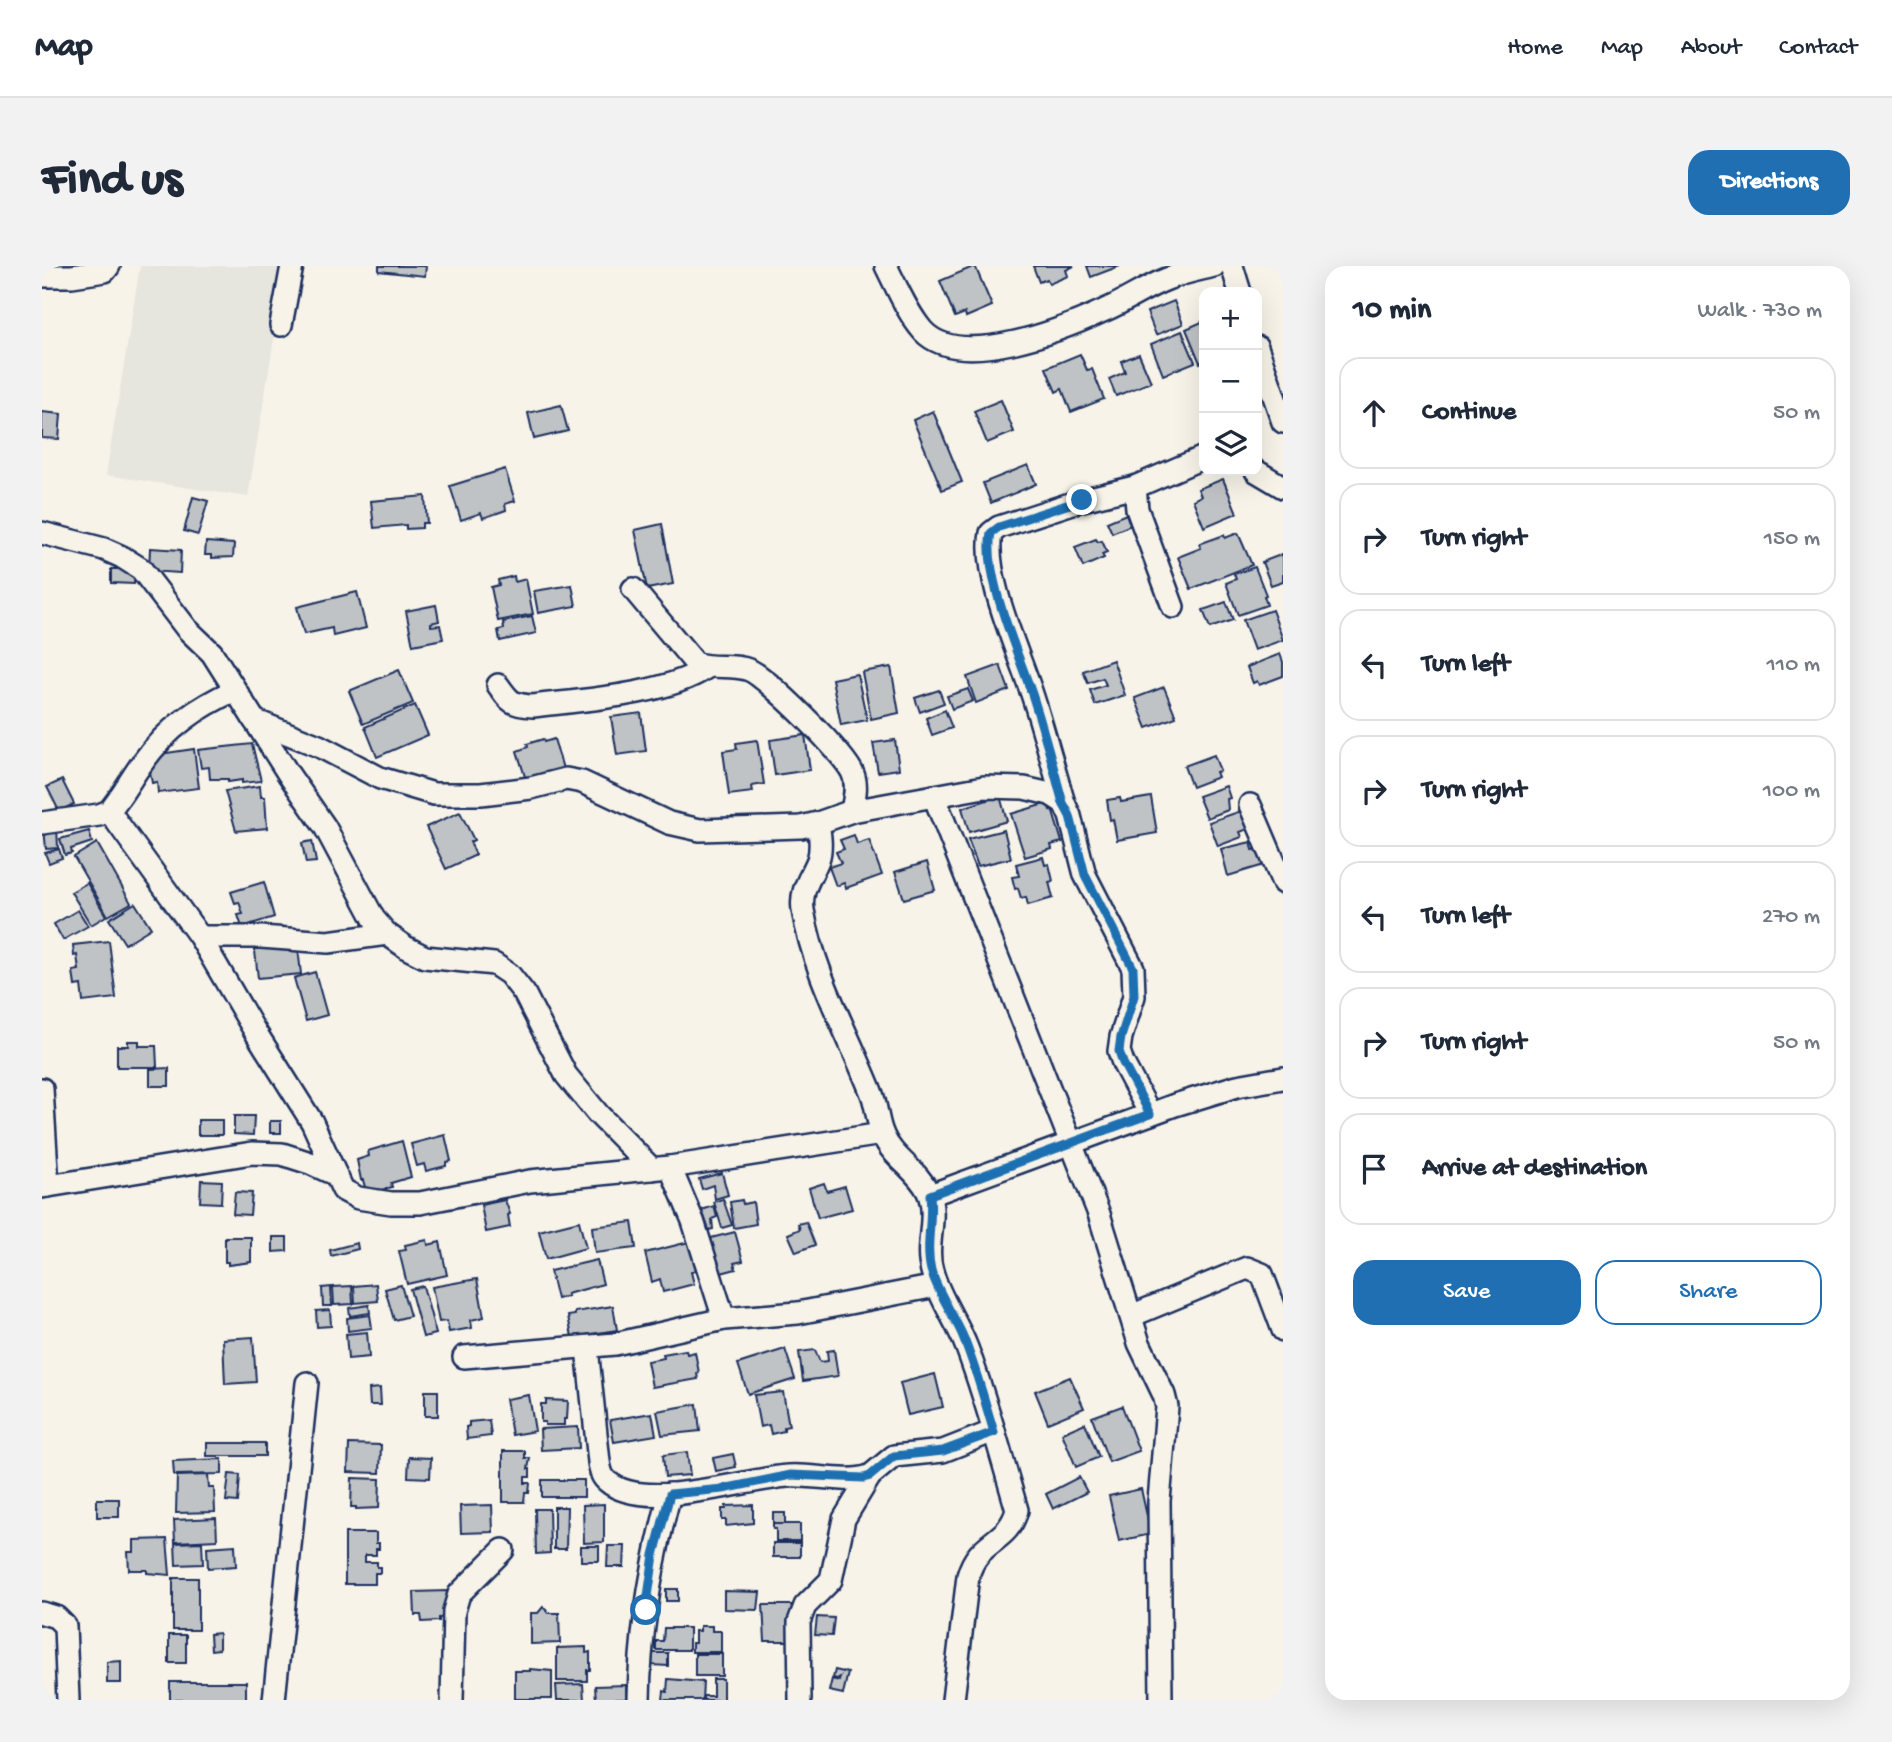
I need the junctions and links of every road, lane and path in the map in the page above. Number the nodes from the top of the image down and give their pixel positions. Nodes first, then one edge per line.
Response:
1 (108, 266) edge
2 (292, 266) edge
3 (886, 266) edge
4 (1214, 266) edge
5 (1232, 266) edge
6 (42, 276) edge
7 (1238, 287) edge
8 (282, 325) dead end
9 (1258, 350) edge
10 (1283, 422) edge
11 (1199, 459) edge
12 (1262, 475) edge
13 (1135, 487) junction
14 (1283, 487) edge
15 (42, 533) edge
16 (633, 589) dead end
17 (1173, 607) dead end
18 (706, 668) junction
19 (498, 685) dead end
20 (236, 690) junction
21 (254, 720) junction
22 (934, 796) junction
23 (1063, 803) junction
24 (1250, 805) dead end
25 (109, 811) junction
26 (852, 811) junction
27 (42, 823) edge
28 (818, 824) junction
29 (1283, 883) edge
30 (387, 934) junction
31 (200, 937) junction
32 (1283, 1078) edge
33 (42, 1089) edge
34 (1150, 1114) junction
35 (882, 1134) junction
36 (1070, 1144) junction
37 (661, 1168) junction
38 (336, 1175) junction
39 (45, 1186) edge
40 (930, 1195) junction
41 (936, 1286) junction
42 (1131, 1316) junction
43 (724, 1319) junction
44 (1283, 1330) edge
45 (587, 1348) junction
46 (464, 1357) dead end
47 (307, 1382) dead end
48 (994, 1432) junction
49 (870, 1476) junction
50 (670, 1494) junction
51 (503, 1550) dead end
52 (42, 1613) edge
53 (68, 1700) edge
54 (274, 1700) edge
55 (453, 1700) edge
56 (639, 1700) edge
57 (800, 1700) edge
58 (954, 1700) edge
59 (1161, 1700) edge

1 - 6 street
2 - 8 street
3 - 4 street
5 - 7 street
9 - 10 street
11 - 13 street
12 - 14 street
13 - 17 street
13 - 23 street
15 - 20 street
16 - 18 street
18 - 19 street
18 - 26 street
20 - 21 street
20 - 25 street
21 - 28 street
21 - 30 street
22 - 23 street
22 - 26 street
22 - 36 street
23 - 34 street
24 - 29 street
25 - 27 street
25 - 31 street
26 - 28 street
28 - 35 street
30 - 31 street
30 - 37 street
31 - 38 street
32 - 34 street
33 - 39 street
34 - 36 street
35 - 37 street
35 - 40 street
36 - 40 street
36 - 42 street
37 - 38 street
37 - 43 street
38 - 39 street
40 - 41 street
41 - 43 street
41 - 48 street
42 - 44 street
42 - 59 street
43 - 45 street
45 - 46 street
45 - 50 street
47 - 54 street
48 - 49 street
48 - 58 street
49 - 50 street
49 - 57 street
50 - 56 street
51 - 55 street
52 - 53 street

